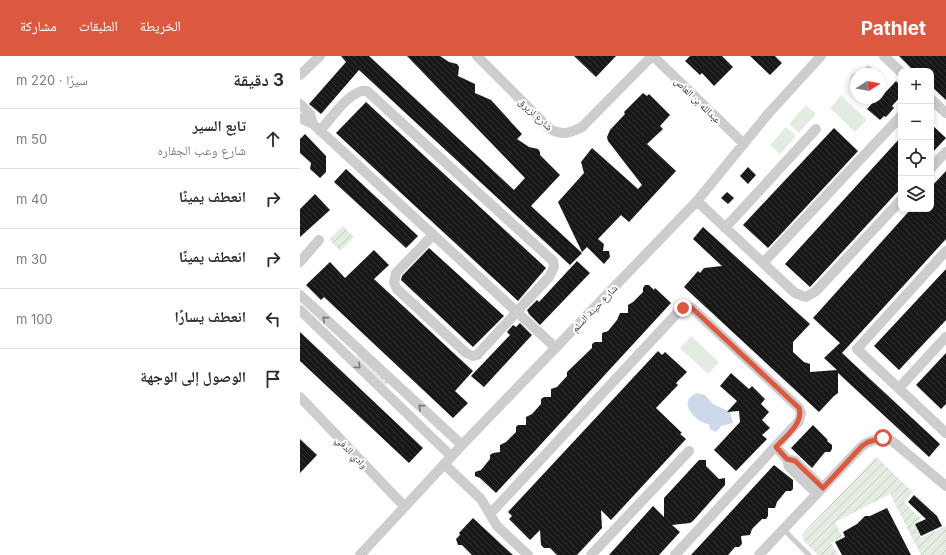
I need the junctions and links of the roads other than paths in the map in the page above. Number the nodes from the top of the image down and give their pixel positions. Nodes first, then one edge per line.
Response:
1 (320, 56) edge
2 (477, 56) edge
3 (653, 56) edge
4 (821, 56) edge
5 (884, 56) edge
6 (898, 69) edge
7 (300, 75) edge
8 (934, 102) edge
9 (300, 104) edge
10 (946, 113) edge
11 (300, 118) edge
12 (898, 119) edge
13 (317, 128) junction
14 (816, 129) dead end
15 (744, 144) junction
16 (946, 152) edge
17 (934, 165) edge
18 (697, 201) junction
19 (898, 203) edge
20 (725, 228) junction
21 (433, 235) junction
22 (319, 240) dead end
23 (946, 251) edge
24 (300, 262) edge
25 (763, 263) junction
26 (300, 295) edge
27 (300, 310) edge
28 (517, 313) junction
29 (946, 337) edge
30 (556, 348) junction
31 (899, 388) junction
32 (300, 397) edge
33 (944, 427) edge
34 (462, 445) junction
35 (776, 447) junction
36 (689, 451) dead end
37 (452, 456) junction
38 (444, 464) junction
39 (945, 483) edge
40 (820, 491) junction
41 (404, 506) junction
42 (490, 514) junction
43 (783, 528) junction
44 (806, 554) edge
45 (360, 555) edge
46 (528, 555) edge
47 (591, 555) edge
48 (675, 555) edge
49 (759, 555) edge

1 - 7 street
2 - 3 street, شارع لزيرق
3 - 15 street, عبدالله بن العاص
4 - 15 street, شارع حينة السلم
5 - 6 street
8 - 10 street
9 - 13 street
11 - 13 street
12 - 25 street
13 - 21 street
13 - 28 street
14 - 20 street
15 - 18 street, شارع حينة السلم
16 - 17 street
18 - 20 street
18 - 30 street, شارع حينة السلم
19 - 25 street
20 - 25 street
21 - 28 street
21 - 28 street
22 - 24 street
23 - 31 street
34 -> 26 street
27 -> 37 street
28 - 30 street
29 - 31 street
30 - 34 street, شارع حينة السلم
31 - 33 street
32 - 41 street, وادي الدفي
34 - 37 street, شارع حينة السلم
35 - 40 street
35 - 42 street
35 - 48 street
36 - 47 street
37 - 38 street, شارع حينة السلم
38 - 41 street, شارع حينة السلم
38 - 42 street
39 - 40 street
40 - 43 street
41 - 45 street, شارع حينة السلم
42 - 46 street
43 - 44 lane
43 - 49 street

